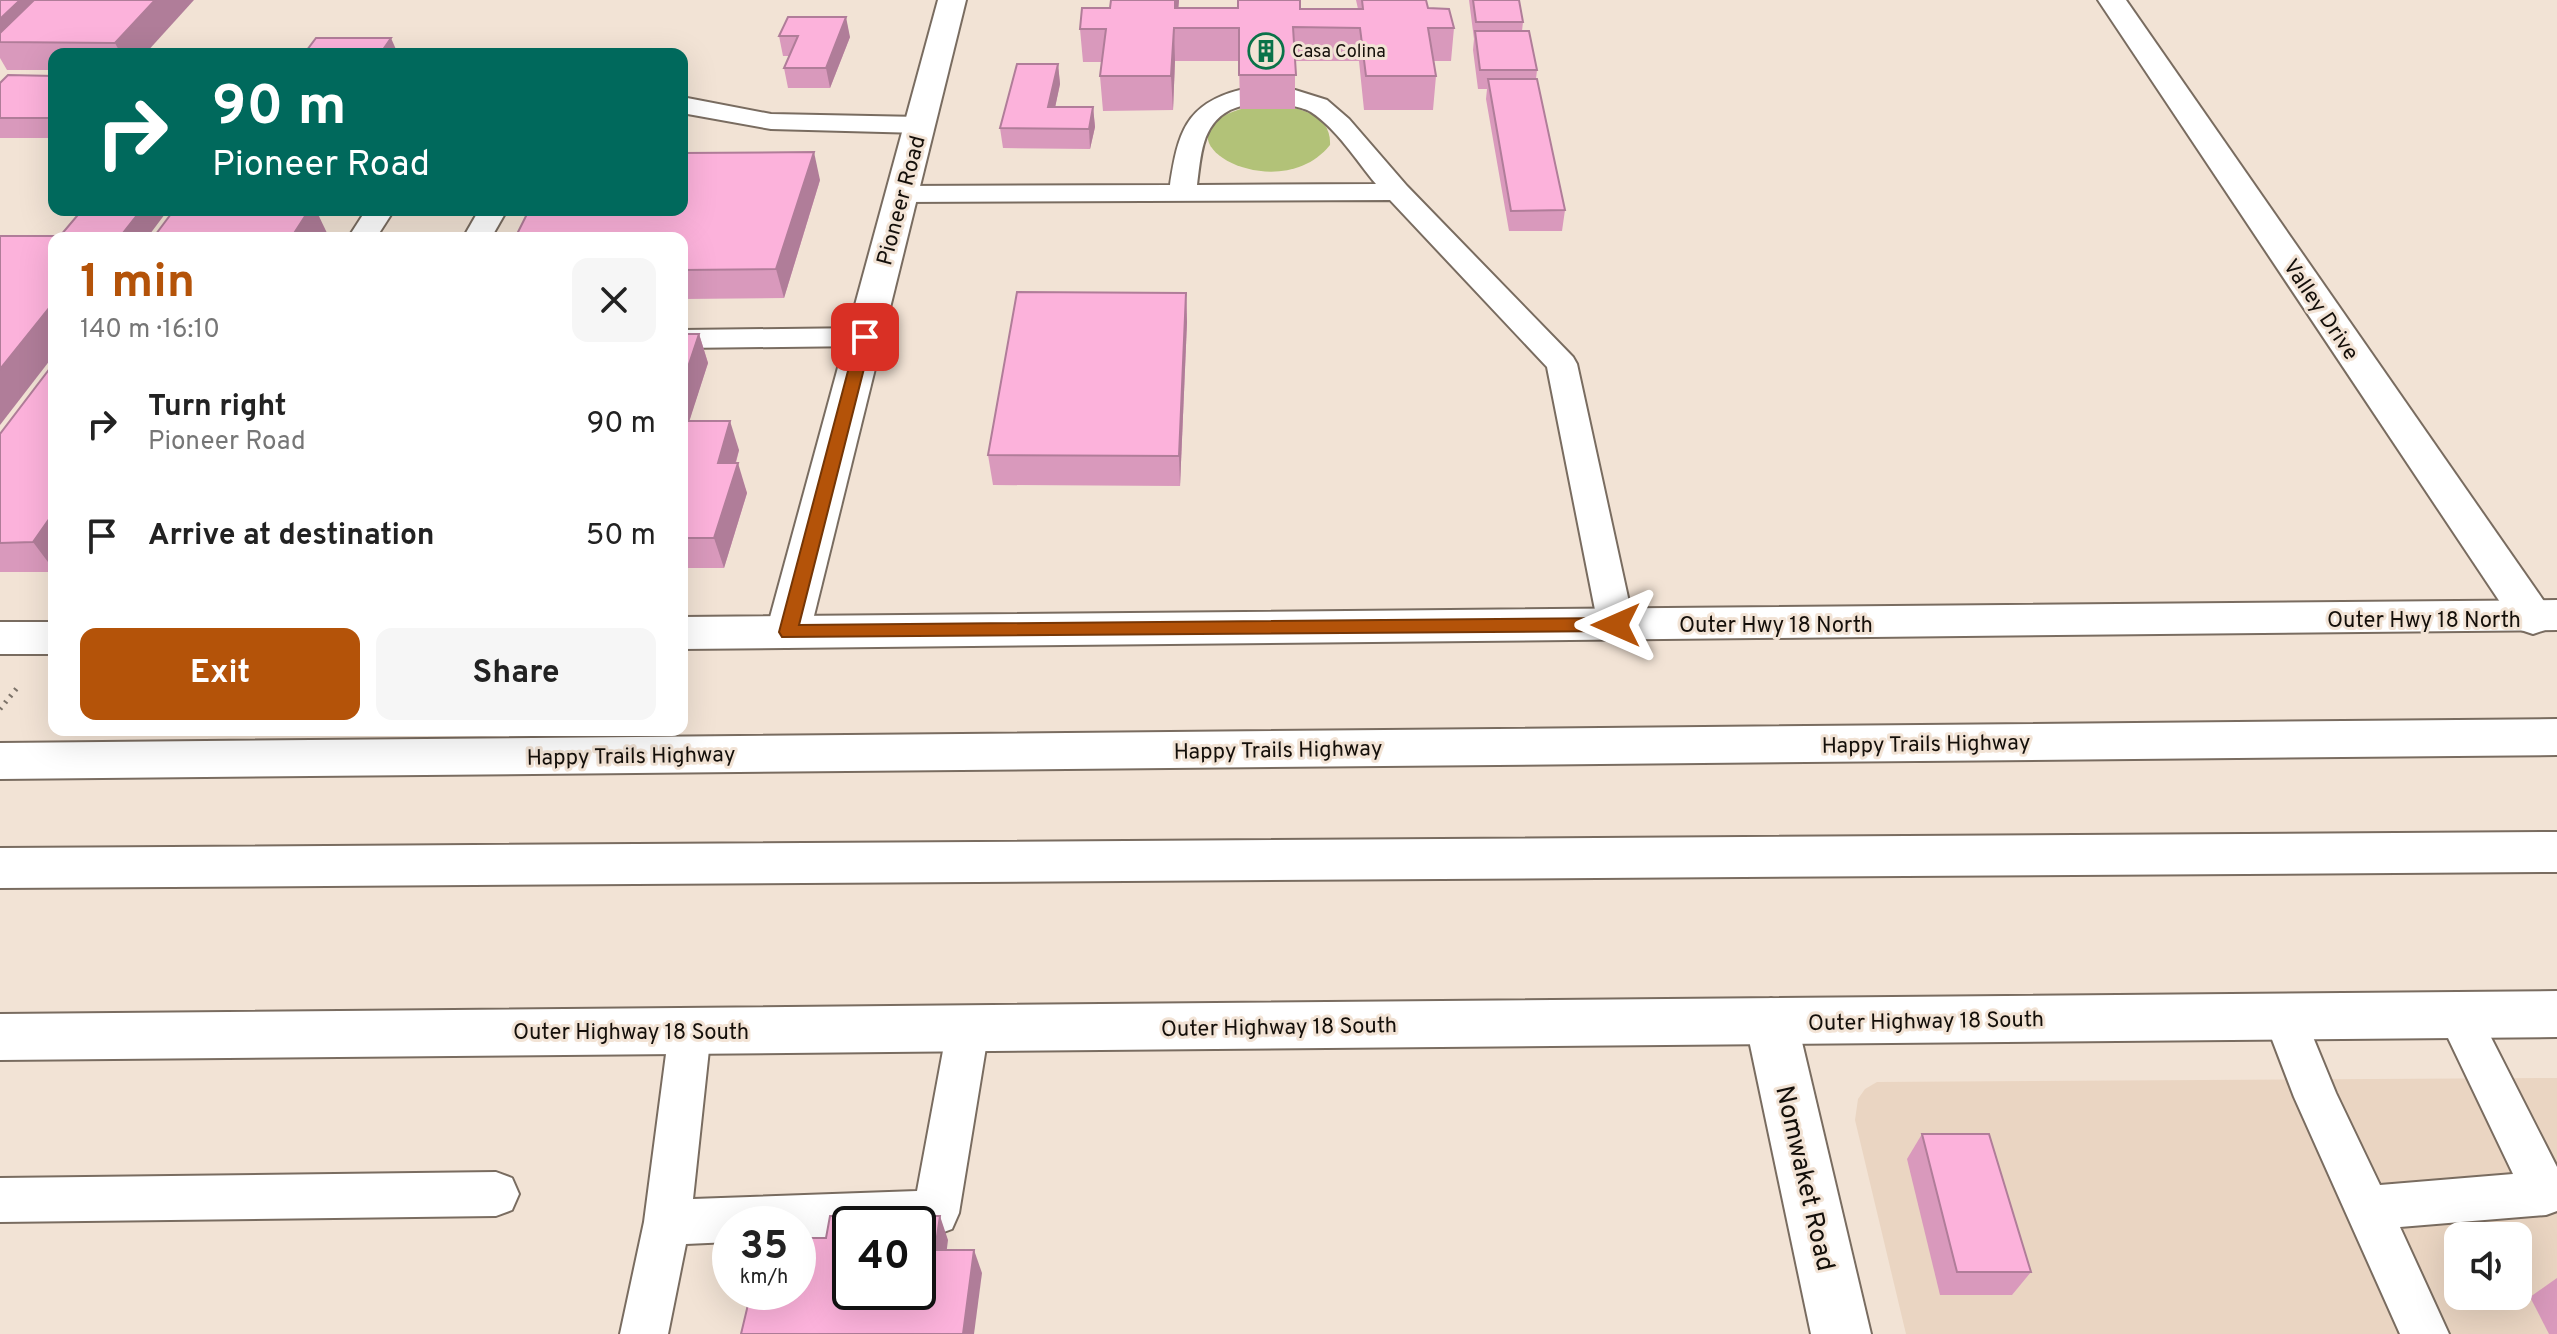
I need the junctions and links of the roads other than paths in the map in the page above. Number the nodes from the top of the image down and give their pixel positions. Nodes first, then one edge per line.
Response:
1 (952, 0) edge
2 (2112, 0) edge
3 (1240, 98) edge
4 (1295, 98) edge
5 (688, 107) edge
6 (920, 125) junction
7 (1397, 192) junction
8 (1182, 193) junction
9 (901, 194) junction
10 (865, 337) junction
11 (688, 339) edge
12 (2545, 616) edge
13 (1616, 625) junction
14 (788, 632) junction
15 (688, 633) edge
16 (0, 638) edge
17 (48, 638) edge
18 (2557, 737) edge
19 (0, 761) edge
20 (2557, 852) edge
21 (0, 868) edge
22 (2557, 1014) edge
23 (2458, 1015) junction
24 (2284, 1016) junction
25 (1771, 1021) junction
26 (968, 1029) junction
27 (690, 1031) junction
28 (0, 1037) edge
29 (496, 1194) dead end
30 (0, 1200) edge
31 (2367, 1208) junction
32 (667, 1222) junction
33 (644, 1334) edge
34 (1841, 1334) edge
35 (2425, 1334) edge

1 - 6 street, Pioneer Road
2 - 12 street, Valley Drive
3 - 8 lane
4 - 7 lane
5 - 6 lane
6 - 9 street, Pioneer Road
7 - 8 lane
7 - 13 lane
8 - 9 lane
9 - 10 street, Pioneer Road
10 - 11 lane
10 - 14 street, Pioneer Road
12 - 13 street, Outer Hwy 18 North
13 - 14 street, Outer Hwy 18 North
14 - 15 street, Outer Hwy 18 North
16 - 17 street
18 - 19 street, Happy Trails Highway
20 - 21 street
22 - 23 street, Outer Highway 18 South
23 - 24 street, Outer Highway 18 South
23 - 31 lane
24 - 25 street, Outer Highway 18 South
24 - 31 lane
25 - 26 street, Outer Highway 18 South
25 - 34 street, Nomwaket Road
26 - 27 street, Outer Highway 18 South
26 - 32 lane
27 - 28 street, Outer Highway 18 South
27 - 32 lane
29 - 30 lane
31 - 35 lane
32 - 33 lane

